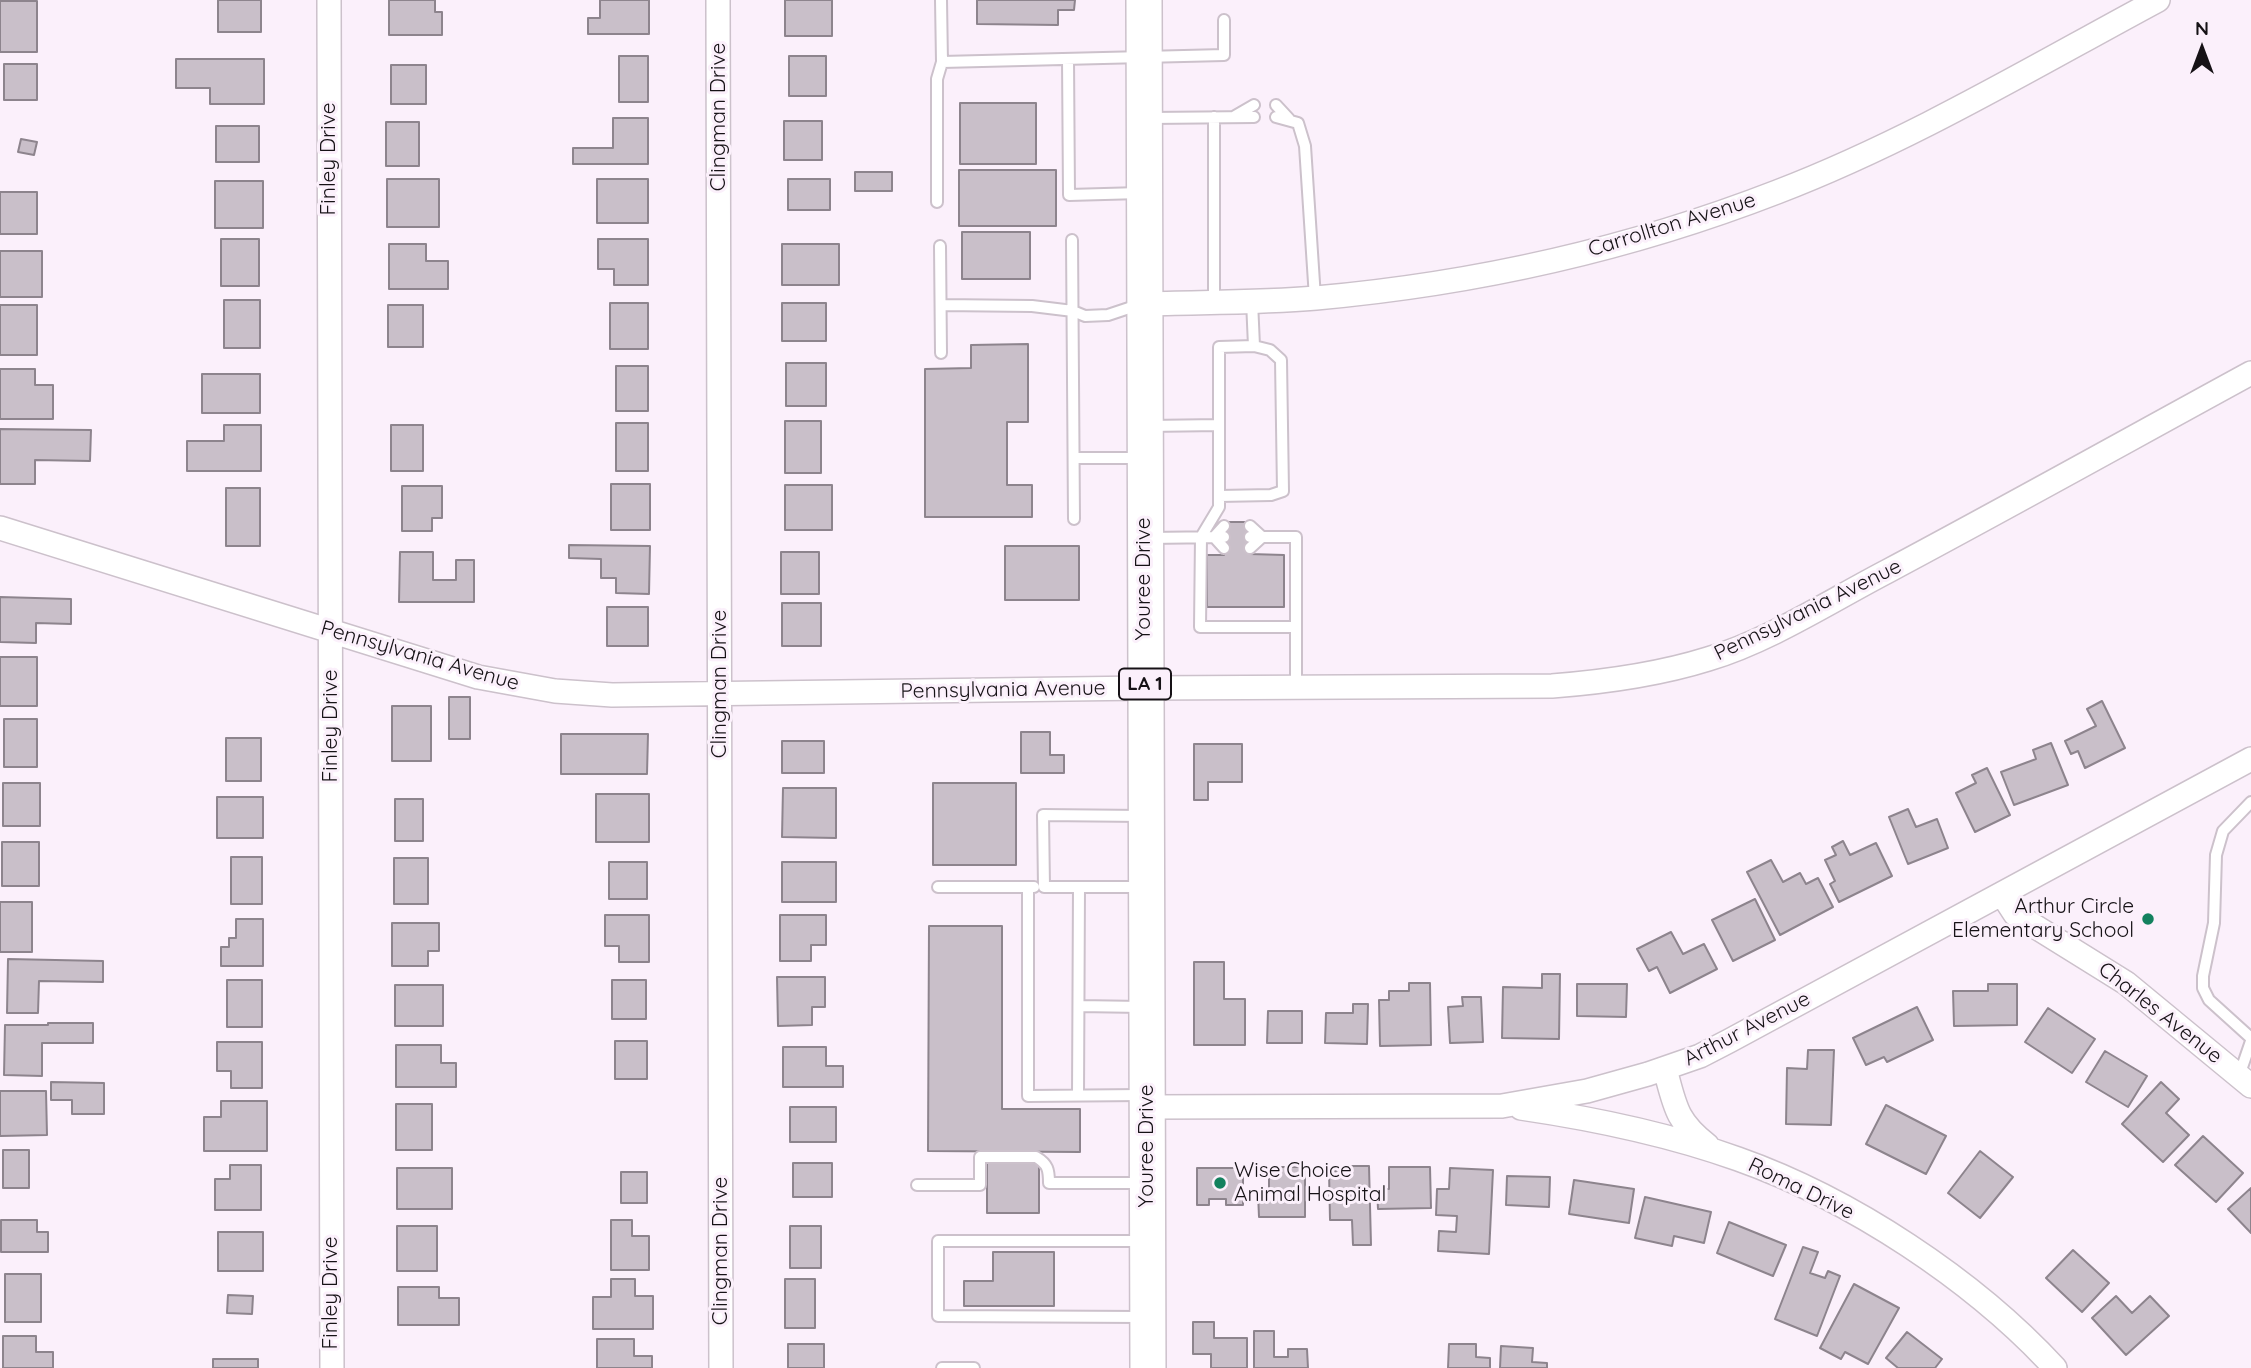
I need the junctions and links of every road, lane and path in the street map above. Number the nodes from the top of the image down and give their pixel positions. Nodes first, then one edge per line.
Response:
1 (329, 0) edge
2 (718, 0) edge
3 (941, 0) edge
4 (1144, 0) edge
5 (2158, 0) edge
6 (1224, 20) dead end
7 (1144, 58) junction
8 (1068, 59) junction
9 (942, 62) junction
10 (1254, 105) dead end
11 (1276, 111) dead end
12 (1214, 117) junction
13 (1234, 117) junction
14 (1254, 117) dead end
15 (1144, 118) junction
16 (1143, 193) junction
17 (937, 202) dead end
18 (1072, 240) dead end
19 (940, 246) dead end
20 (1315, 298) junction
21 (1252, 301) junction
22 (1214, 302) junction
23 (941, 304) junction
24 (1143, 304) junction
25 (1073, 311) junction
26 (1254, 346) junction
27 (942, 353) dead end
28 (2251, 373) edge
29 (1219, 425) junction
30 (1144, 442) junction
31 (1074, 458) junction
32 (1219, 496) junction
33 (1074, 519) dead end
34 (0, 528) edge
35 (1200, 537) junction
36 (1221, 537) dead end
37 (1254, 537) dead end
38 (1144, 538) junction
39 (1296, 627) junction
40 (331, 632) junction
41 (1296, 687) junction
42 (1145, 688) junction
43 (720, 694) junction
44 (2251, 759) edge
45 (2251, 802) edge
46 (1146, 816) junction
47 (938, 887) dead end
48 (1028, 887) junction
49 (1044, 887) junction
50 (1079, 887) junction
51 (1146, 887) junction
52 (2002, 894) junction
53 (1079, 1006) junction
54 (1146, 1007) junction
55 (2251, 1040) edge
56 (1665, 1069) junction
57 (2245, 1081) edge
58 (1078, 1096) junction
59 (1146, 1101) junction
60 (1502, 1105) junction
61 (1715, 1151) junction
62 (1147, 1183) junction
63 (917, 1185) dead end
64 (1147, 1241) junction
65 (1148, 1317) junction
66 (332, 1368) edge
67 (720, 1368) edge
68 (942, 1368) edge
69 (974, 1368) edge
70 (1148, 1368) edge
71 (2055, 1368) edge

1 - 40 street, Finley Drive
2 - 43 street, Clingman Drive
3 - 9 lane
4 - 7 main road, Youree Drive / LA 1
5 - 20 street, Carrollton Avenue
6 - 7 lane
7 - 8 lane
7 - 15 main road, Youree Drive / LA 1
8 - 9 lane
8 - 16 lane
9 - 17 lane
10 - 13 lane
11 - 20 lane
12 - 13 lane
12 - 15 lane
12 - 22 lane
13 - 14 lane
15 - 16 main road, Youree Drive / LA 1
16 - 24 main road, Youree Drive / LA 1
18 - 25 lane
19 - 23 lane
20 - 21 street, Carrollton Avenue
21 - 22 street, Carrollton Avenue
21 - 26 lane
22 - 24 street, Carrollton Avenue
23 - 25 lane
23 - 27 lane
24 - 25 lane
24 - 30 main road, Youree Drive / LA 1
25 - 31 lane
26 - 29 lane
26 - 32 lane
28 - 41 street, Pennsylvania Avenue
29 - 30 lane
29 - 32 lane
30 - 31 lane
30 - 38 main road, Youree Drive / LA 1
31 - 33 lane
32 - 35 lane
34 - 40 street, Pennsylvania Avenue
35 - 36 lane
35 - 38 lane
35 - 39 lane
37 - 39 lane
38 - 42 main road, Youree Drive / LA 1
39 - 41 lane
40 - 43 street, Pennsylvania Avenue
40 - 66 street, Finley Drive
41 - 42 street, Pennsylvania Avenue
42 - 43 street, Pennsylvania Avenue
42 - 46 main road, Youree Drive / LA 1
43 - 67 street, Clingman Drive
44 - 52 street, Arthur Avenue
45 - 55 lane
46 - 49 lane
46 - 51 main road, Youree Drive / LA 1
47 - 48 lane
48 - 49 lane
48 - 58 lane
49 - 50 lane
50 - 51 lane
50 - 53 lane
51 - 54 main road, Youree Drive / LA 1
52 - 56 street, Arthur Avenue
52 - 57 street, Charles Avenue
53 - 54 lane
53 - 58 lane
54 - 59 main road, Youree Drive / LA 1
55 - 57 lane
56 - 60 street, Arthur Avenue
56 - 61 street
58 - 59 lane
59 - 60 street, Arthur Avenue
59 - 62 main road, Youree Drive / LA 1
60 - 61 street, Roma Drive
61 - 71 street, Roma Drive
62 - 63 lane
62 - 64 main road, Youree Drive / LA 1
64 - 65 main road, Youree Drive / LA 1
64 - 65 lane
65 - 70 main road, Youree Drive / LA 1
68 - 69 lane

